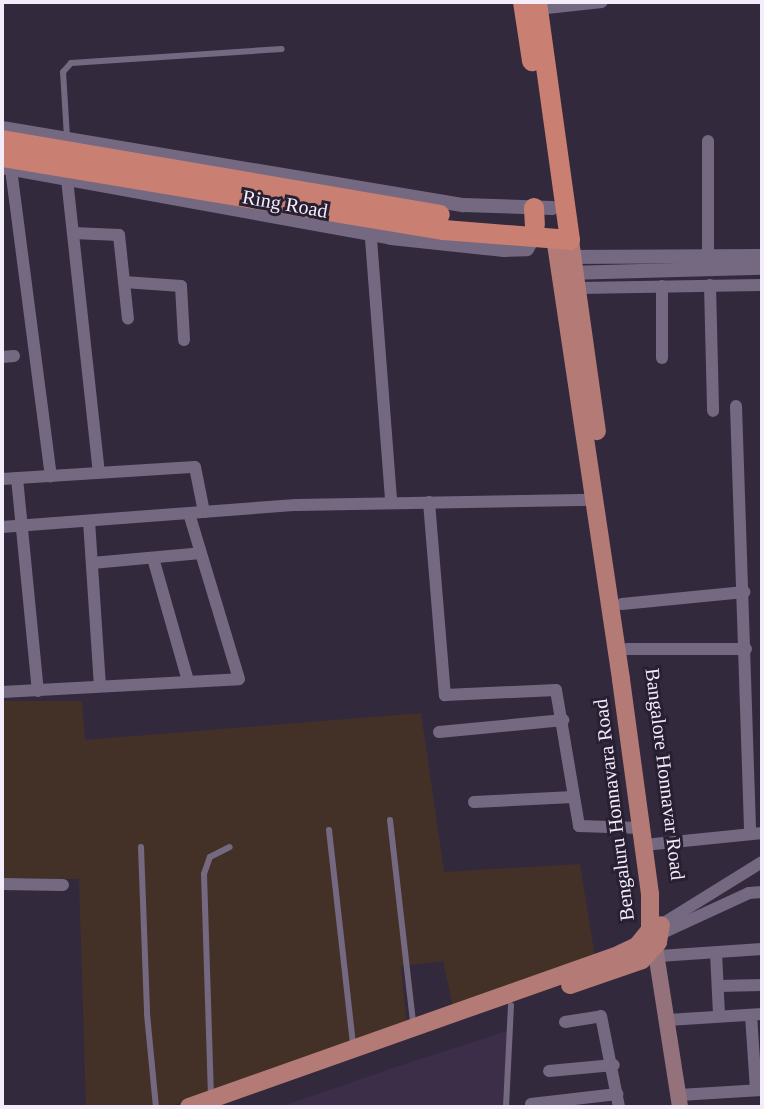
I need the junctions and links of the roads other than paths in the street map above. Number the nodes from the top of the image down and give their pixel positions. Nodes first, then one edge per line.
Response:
1 (602, 2) edge
2 (533, 4) edge
3 (282, 49) dead end
4 (2, 128) edge
5 (2, 140) edge
6 (708, 141) dead end
7 (68, 146) junction
8 (5, 164) edge
9 (57, 174) junction
10 (234, 188) junction
11 (370, 226) junction
12 (73, 233) junction
13 (558, 243) junction
14 (708, 254) junction
15 (762, 256) edge
16 (762, 268) edge
17 (124, 282) junction
18 (710, 285) junction
19 (762, 285) edge
20 (662, 286) junction
21 (128, 319) dead end
22 (184, 340) dead end
23 (662, 358) dead end
24 (736, 406) dead end
25 (713, 411) dead end
26 (99, 472) junction
27 (51, 476) junction
28 (17, 478) junction
29 (2, 479) edge
30 (595, 500) junction
31 (391, 502) junction
32 (429, 502) junction
33 (204, 512) junction
34 (189, 513) junction
35 (89, 521) junction
36 (22, 526) junction
37 (2, 527) edge
38 (201, 553) junction
39 (153, 558) junction
40 (92, 563) junction
41 (744, 592) junction
42 (622, 604) junction
43 (627, 649) junction
44 (746, 649) junction
45 (188, 681) junction
46 (100, 686) junction
47 (38, 691) junction
48 (2, 692) edge
49 (563, 720) junction
50 (439, 732) dead end
51 (748, 780) junction
52 (762, 781) edge
53 (573, 797) junction
54 (474, 802) dead end
55 (390, 820) dead end
56 (641, 828) junction
57 (329, 830) dead end
58 (756, 833) edge
59 (654, 844) junction
60 (141, 847) dead end
61 (230, 847) dead end
62 (762, 862) edge
63 (755, 870) edge
64 (2, 884) edge
65 (63, 885) dead end
66 (762, 892) edge
67 (658, 937) junction
68 (762, 949) edge
69 (716, 953) junction
70 (762, 985) edge
71 (718, 986) junction
72 (511, 1005) junction
73 (756, 1014) edge
74 (719, 1015) junction
75 (668, 1020) junction
76 (448, 1022) junction
77 (565, 1022) dead end
78 (414, 1028) junction
79 (354, 1047) junction
80 (614, 1065) junction
81 (549, 1071) dead end
82 (759, 1090) edge
83 (618, 1100) edge
84 (680, 1101) edge
85 (215, 1102) edge
86 (531, 1104) dead end
87 (156, 1107) edge
88 (189, 1107) edge
89 (506, 1107) edge

1 - 2 street
2 - 13 highway
3 - 7 lane
4 - 7 street
5 - 7 highway, Ring Road
6 - 14 street
7 - 10 highway, Ring Road
8 - 9 highway, Ring Road
8 - 27 street
9 - 10 highway, Ring Road
9 - 12 street
10 - 11 highway, Ring Road
10 - 13 highway, Ring Road
11 - 13 highway, Ring Road
11 - 31 street
12 - 17 street
12 - 26 street
13 - 14 street
13 - 16 street
13 - 20 street
13 - 30 main road, Bengaluru Honnavara Road
13 - 42 main road, Bangalore Honnavar Road
14 - 15 street
17 - 21 street
17 - 22 street
18 - 19 street
18 - 20 street
18 - 25 street
20 - 23 street
24 - 41 street
26 - 27 street
26 - 33 street
27 - 28 street
28 - 29 street
28 - 36 street
30 - 32 street
30 - 56 main road, Bengaluru Honnavara Road
31 - 32 street
31 - 33 street
32 - 49 street
33 - 34 street
34 - 35 street
34 - 38 street
35 - 36 street
35 - 40 street
36 - 37 street
36 - 47 street
38 - 39 street
38 - 45 street
39 - 40 street
39 - 45 street
40 - 46 street
41 - 42 street
41 - 44 street
42 - 43 main road, Bangalore Honnavar Road
43 - 44 street
43 - 59 main road, Bangalore Honnavar Road
44 - 51 street
45 - 46 street
46 - 47 street
47 - 48 street
49 - 50 street
49 - 53 street
51 - 52 street
51 - 58 street
53 - 54 street
53 - 56 street
55 - 78 lane
56 - 67 main road, Bengaluru Honnavara Road
57 - 79 lane
58 - 59 street
59 - 67 main road, Bangalore Honnavar Road
60 - 87 lane
61 - 85 lane
62 - 63 street
63 - 67 street
64 - 65 street
66 - 67 street
67 - 69 street
67 - 72 main road
67 - 75 main road
67 - 76 main road, Bengaluru Honnavara Road
68 - 69 street
69 - 71 street
70 - 71 street
71 - 74 street
72 - 76 main road
72 - 89 lane
73 - 74 street
73 - 82 street
74 - 75 street
75 - 84 main road
76 - 78 main road, Bengaluru Honnavara Road
76 - 85 main road
77 - 80 street
78 - 79 main road, Bengaluru Honnavara Road
79 - 85 main road, Bengaluru Honnavara Road
80 - 81 street
80 - 83 street
82 - 84 street
83 - 86 street
85 - 88 main road, Bengaluru Honnavara Road

